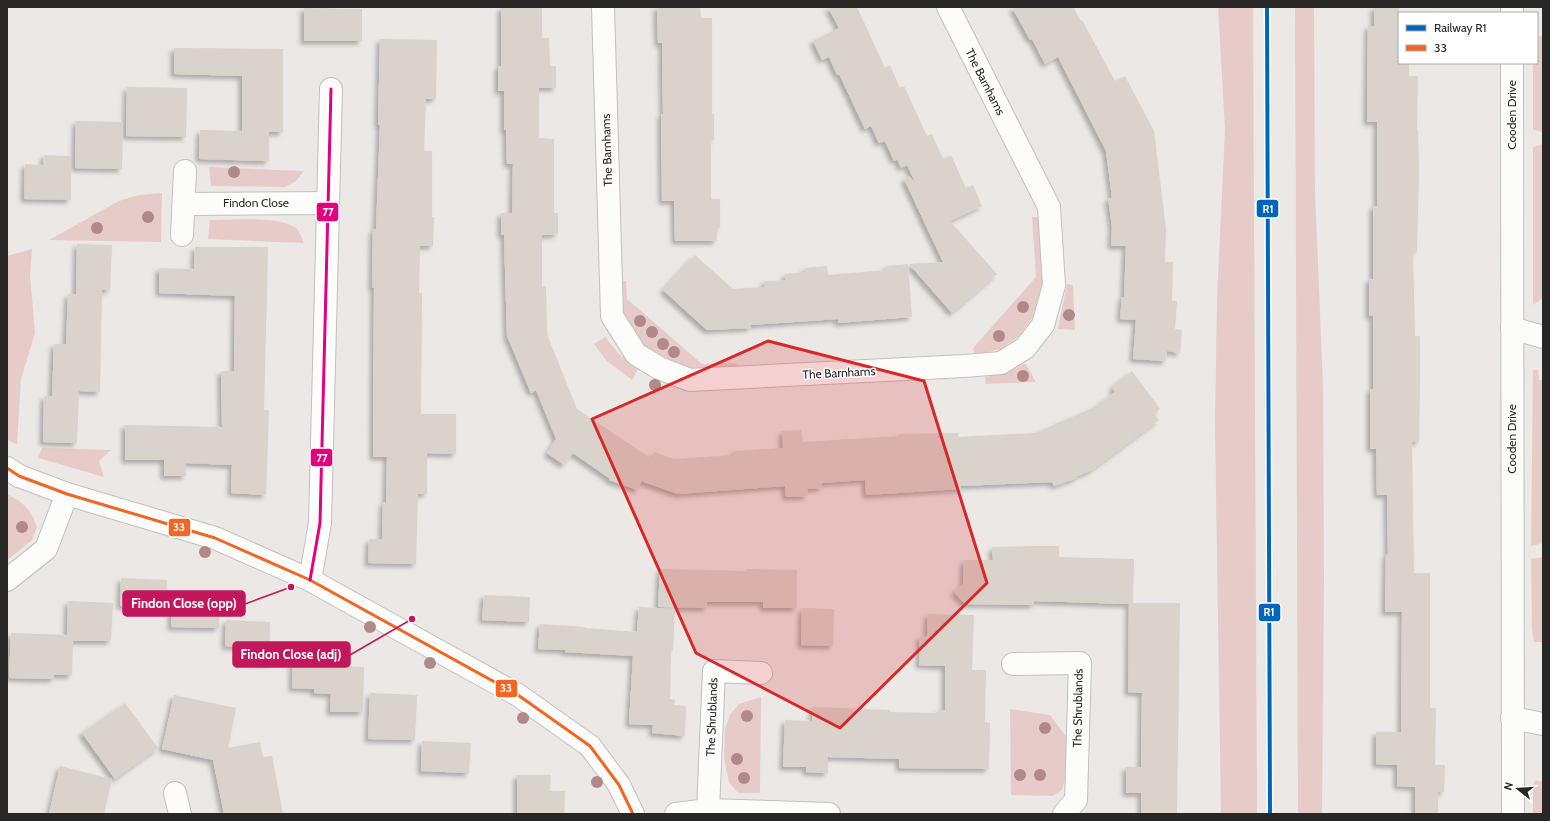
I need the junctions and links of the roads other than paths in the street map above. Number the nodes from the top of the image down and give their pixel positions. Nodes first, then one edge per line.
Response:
1 (603, 7) edge
2 (948, 7) edge
3 (1512, 64) edge
4 (331, 89) dead end
5 (185, 171) dead end
6 (328, 203) junction
7 (184, 204) junction
8 (182, 235) dead end
9 (1512, 328) junction
10 (1543, 337) edge
11 (7, 468) edge
12 (67, 494) junction
13 (7, 580) edge
14 (310, 580) junction
15 (1014, 664) dead end
16 (761, 673) dead end
17 (1512, 718) junction
18 (1543, 724) edge
19 (708, 810) junction
20 (633, 814) edge
21 (676, 814) edge
22 (829, 814) edge
23 (1064, 814) edge
24 (1513, 814) edge

1 - 2 street, The Barnhams
3 - 9 street, Cooden Drive
4 - 6 street
5 - 7 street
6 - 7 street, Findon Close
6 - 14 street
7 - 8 street
9 - 10 street
9 - 17 street, Cooden Drive
11 - 12 street
12 - 13 street
12 - 14 street
14 - 20 street
15 - 23 street, The Shrublands
16 - 19 street, The Shrublands
17 - 18 street
17 - 24 street, Cooden Drive
19 - 21 street
19 - 22 street

